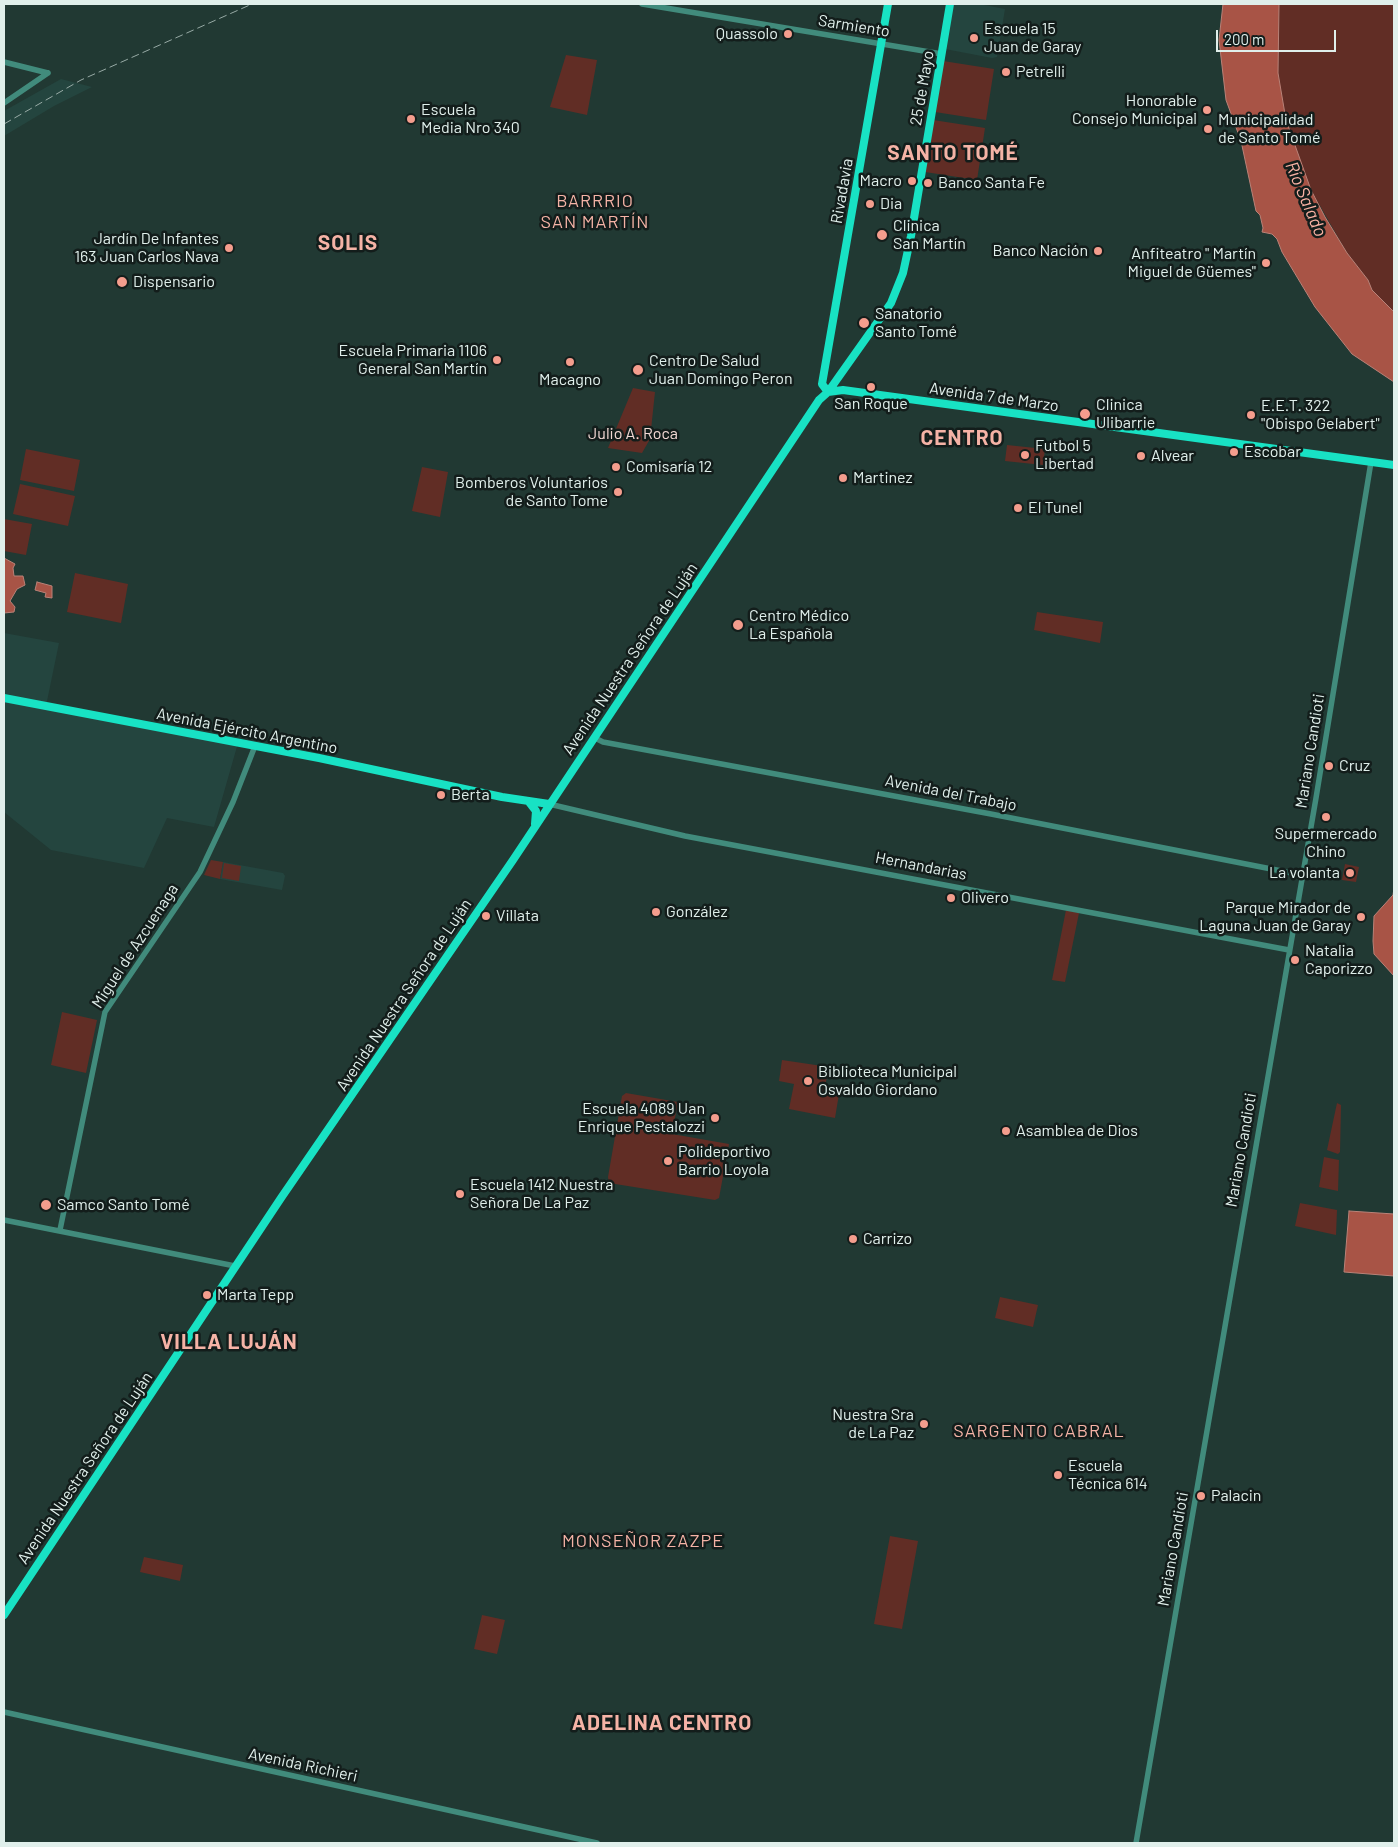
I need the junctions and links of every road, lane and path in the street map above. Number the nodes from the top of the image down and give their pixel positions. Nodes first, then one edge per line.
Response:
1 (642, 4) edge
2 (888, 4) edge
3 (950, 4) edge
4 (881, 45) junction
5 (942, 54) junction
6 (4, 62) edge
7 (4, 103) edge
8 (828, 392) junction
9 (1372, 462) junction
10 (1394, 465) edge
11 (4, 698) edge
12 (595, 738) junction
13 (255, 746) junction
14 (486, 792) junction
15 (529, 802) junction
16 (549, 804) junction
17 (534, 827) junction
18 (1302, 876) junction
19 (1289, 950) junction
20 (4, 1220) edge
21 (60, 1230) junction
22 (235, 1266) junction
23 (4, 1615) edge
24 (4, 1712) edge
25 (598, 1843) edge
26 (1136, 1843) edge

1 - 4 street, Sarmiento
2 - 4 main road, Rivadavia
3 - 5 main road, 25 de Mayo
4 - 5 street, Sarmiento
4 - 8 main road, Rivadavia
5 - 8 main road, 25 de Mayo
6 - 7 street
8 - 9 main road, Avenida 7 de Marzo
8 - 12 main road, Avenida Nuestra Señora de Luján
9 - 10 main road, Avenida 7 de Marzo
9 - 18 street, Mariano Candioti
11 - 13 main road, Avenida Ejército Argentino
12 - 16 main road, Avenida Nuestra Señora de Luján
12 - 18 street, Avenida del Trabajo
13 - 14 main road, Avenida Ejército Argentino
13 - 21 street, Miguel de Azcuenaga
14 - 15 main road, Avenida Ejército Argentino
14 - 16 main road, Avenida Ejército Argentino
15 - 16 main road, Avenida Ejército Argentino
15 - 17 main road
16 - 17 main road, Avenida Nuestra Señora de Luján
16 - 19 street, Hernandarias
17 - 22 main road, Avenida Nuestra Señora de Luján
18 - 19 street, Mariano Candioti
19 - 26 street, Mariano Candioti
20 - 21 street
21 - 22 street
22 - 23 main road, Avenida Nuestra Señora de Luján
24 - 25 street, Avenida Richieri

